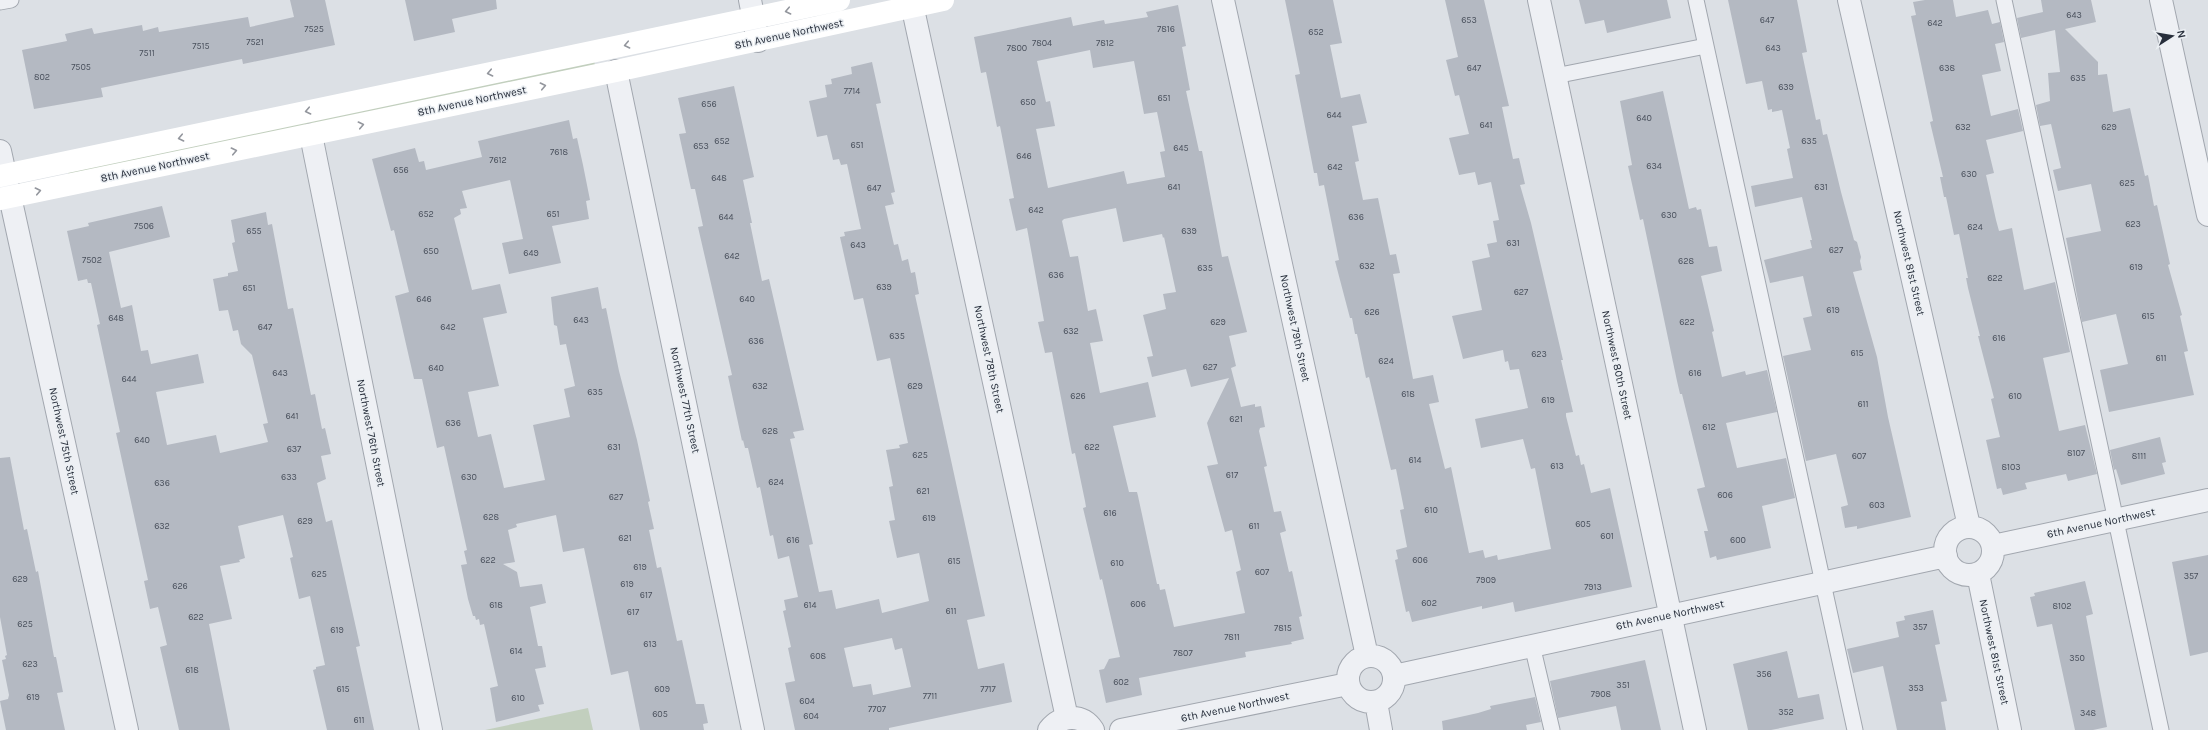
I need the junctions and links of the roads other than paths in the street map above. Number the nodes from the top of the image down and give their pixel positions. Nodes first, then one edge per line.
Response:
1 (11, 0) edge
2 (839, 0) edge
3 (943, 0) edge
4 (1223, 0) edge
5 (1539, 0) edge
6 (1696, 0) edge
7 (1849, 0) edge
8 (2004, 0) edge
9 (2161, 0) edge
10 (0, 2) edge
11 (912, 3) edge
12 (752, 9) edge
13 (758, 41) junction
14 (1706, 46) junction
15 (616, 71) junction
16 (1555, 76) junction
17 (311, 135) junction
18 (0, 151) edge
19 (3, 175) edge
20 (5, 198) edge
21 (2208, 215) edge
22 (2208, 500) edge
23 (2116, 520) junction
24 (1969, 526) junction
25 (1993, 546) junction
26 (1946, 556) junction
27 (1978, 574) junction
28 (1824, 582) junction
29 (1670, 615) junction
30 (1532, 645) junction
31 (1367, 656) junction
32 (1394, 676) junction
33 (1348, 684) junction
34 (1376, 702) junction
35 (1058, 724) edge
36 (126, 730) edge
37 (431, 730) edge
38 (754, 730) edge
39 (1093, 730) edge
40 (1121, 730) edge
41 (1381, 730) edge
42 (1552, 730) edge
43 (1695, 730) edge
44 (1855, 730) edge
45 (2010, 730) edge
46 (2161, 730) edge

1 - 10 lane
2 -> 12 main road, 8th Avenue Northwest
3 - 11 main road, 8th Avenue Northwest
4 - 31 street, Northwest 79th Street
5 - 16 street, Northwest 80th Street
6 - 14 lane
7 - 24 street, Northwest 81st Street
8 - 23 lane
9 - 21 street
11 - 13 main road, 8th Avenue Northwest
11 - 35 street, Northwest 78th Street
12 - 13 street
12 -> 19 main road, 8th Avenue Northwest
13 - 15 main road, 8th Avenue Northwest
14 - 16 lane
14 - 28 lane
17 -> 15 main road, 8th Avenue Northwest
15 - 38 street, Northwest 77th Street
16 - 29 street, Northwest 80th Street
20 -> 17 main road, 8th Avenue Northwest
17 - 37 street, Northwest 76th Street
18 - 19 street, Northwest 75th Street
19 - 20 street, Northwest 75th Street
20 - 36 street, Northwest 75th Street
22 - 23 street, 6th Avenue Northwest
23 - 25 street, 6th Avenue Northwest
23 - 46 lane
24 - 25 street
24 - 26 street
25 - 27 street
26 - 27 street
26 - 28 street, 6th Avenue Northwest
27 - 45 street, Northwest 81st Street
28 - 29 street, 6th Avenue Northwest
28 - 44 lane
29 - 30 street, 6th Avenue Northwest
29 - 43 street, Northwest 80th Street
30 - 32 street, 6th Avenue Northwest
30 - 42 lane
31 - 32 street
31 - 33 street
32 - 34 street
33 - 34 street
33 - 40 street, 6th Avenue Northwest
34 - 41 street
35 - 39 street

